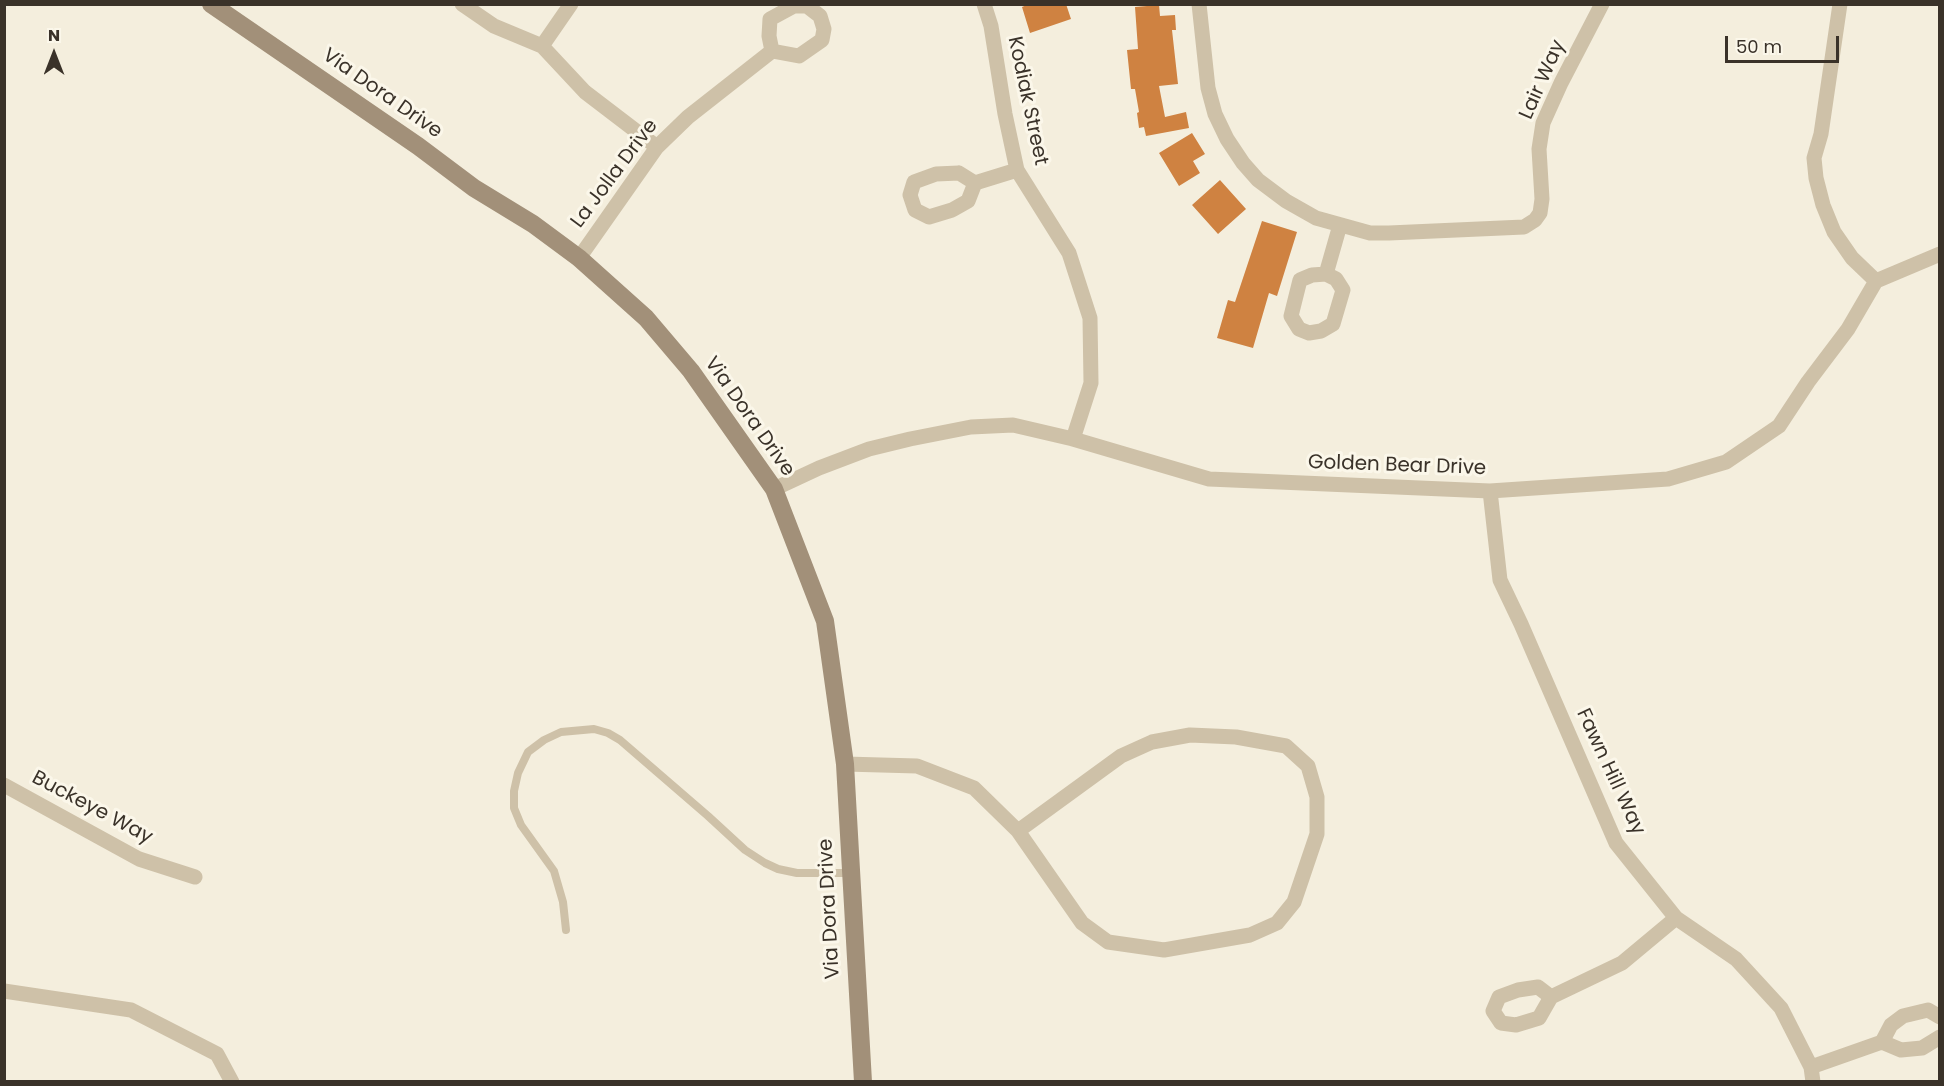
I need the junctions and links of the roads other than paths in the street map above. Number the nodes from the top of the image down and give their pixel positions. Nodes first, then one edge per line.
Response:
1 (211, 4) edge
2 (462, 4) edge
3 (571, 4) edge
4 (984, 4) edge
5 (1199, 4) edge
6 (1602, 4) edge
7 (1840, 4) edge
8 (542, 46) junction
9 (772, 51) dead end
10 (657, 147) junction
11 (1017, 170) junction
12 (975, 183) dead end
13 (1340, 225) junction
14 (1940, 254) edge
15 (579, 258) junction
16 (1326, 274) dead end
17 (1876, 281) junction
18 (1073, 439) junction
19 (774, 489) junction
20 (1490, 491) junction
21 (845, 764) junction
22 (4, 785) edge
23 (1018, 831) junction
24 (851, 873) junction
25 (195, 877) dead end
26 (1676, 918) junction
27 (566, 930) dead end
28 (4, 990) edge
29 (1551, 998) dead end
30 (1940, 1017) edge
31 (1940, 1037) edge
32 (1882, 1042) junction
33 (1812, 1074) edge
34 (232, 1082) edge
35 (863, 1082) edge

1 - 15 street, Via Dora Drive
2 - 8 street
3 - 8 street
4 - 11 street, Kodiak Street
5 - 13 street
6 - 13 street, Lair Way
7 - 17 street
8 - 10 street
9 - 10 street, La Jolla Drive
10 - 15 street, La Jolla Drive
11 - 12 street
11 - 18 street, Kodiak Street
13 - 16 street
14 - 17 street
15 - 19 street, Via Dora Drive
17 - 20 street, Golden Bear Drive
18 - 19 street, Golden Bear Drive
18 - 20 street, Golden Bear Drive
19 - 21 street, Via Dora Drive
20 - 26 street, Fawn Hill Way
21 - 23 street
21 - 24 street, Via Dora Drive
22 - 25 street, Buckeye Way
23 - 23 street
24 - 27 lane
24 - 35 street, Via Dora Drive
26 - 29 street
26 - 33 street, Fawn Hill Way
28 - 34 street
30 - 32 street
31 - 32 street
32 - 33 street

